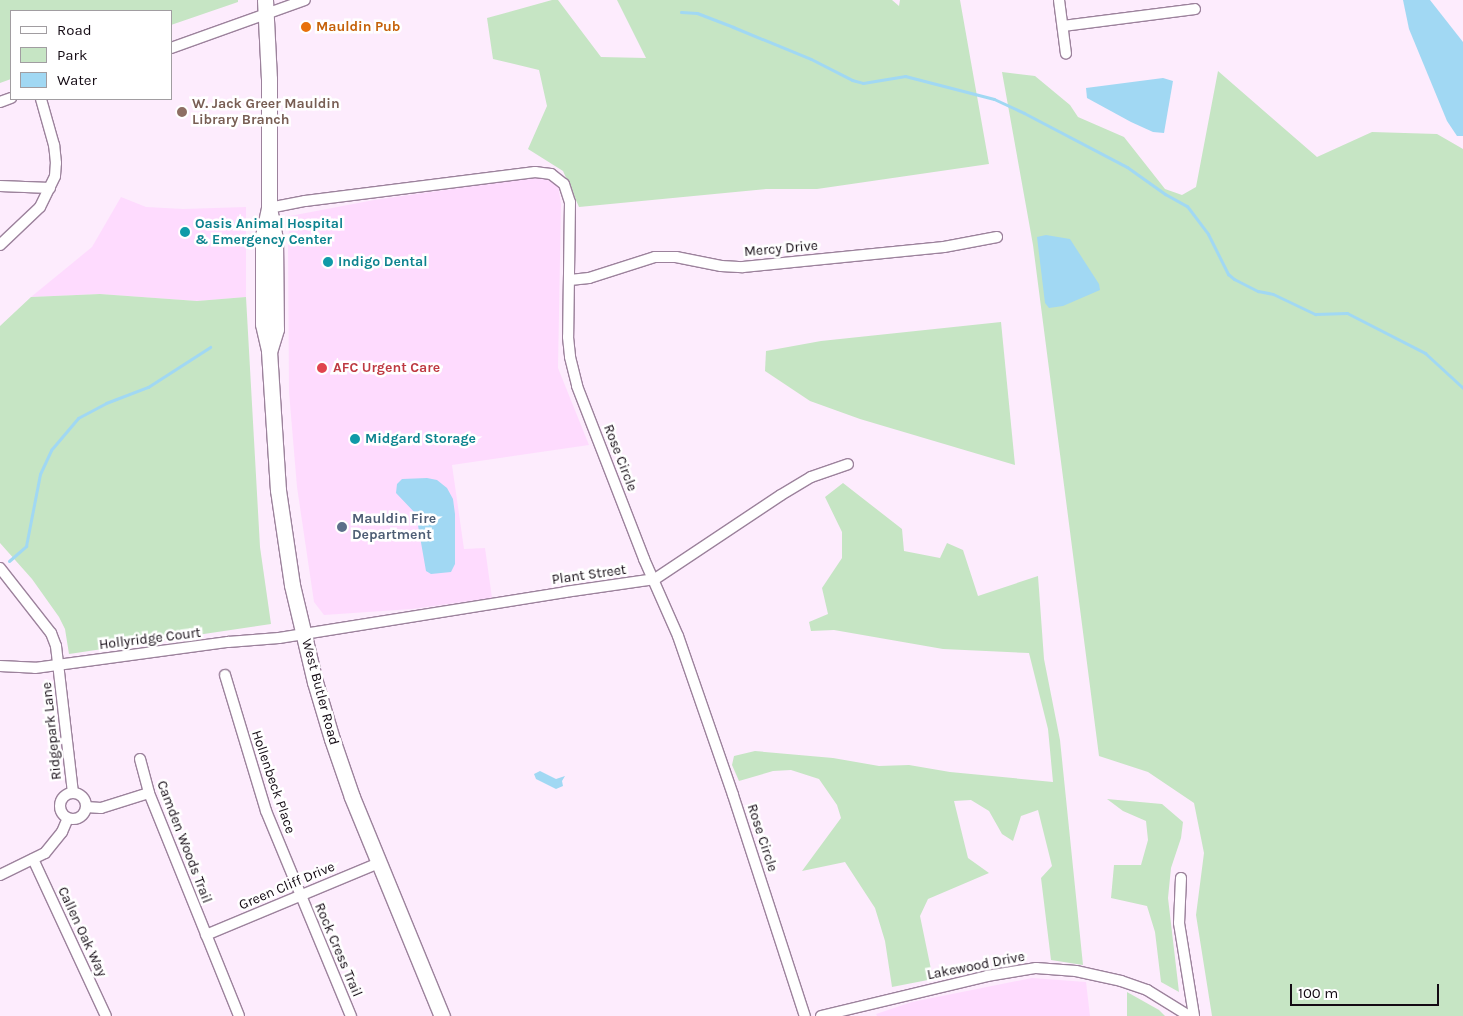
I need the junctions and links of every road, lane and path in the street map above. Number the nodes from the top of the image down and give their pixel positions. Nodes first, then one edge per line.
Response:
1 (305, 0) edge
2 (1059, 0) edge
3 (265, 7) edge
4 (1195, 9) dead end
5 (1063, 26) junction
6 (172, 48) edge
7 (1066, 54) dead end
8 (41, 100) edge
9 (0, 186) edge
10 (50, 188) junction
11 (269, 208) junction
12 (997, 237) dead end
13 (0, 245) edge
14 (570, 280) junction
15 (848, 464) dead end
16 (0, 568) edge
17 (655, 580) junction
18 (304, 634) junction
19 (59, 665) junction
20 (0, 666) edge
21 (225, 675) dead end
22 (140, 759) dead end
23 (73, 793) junction
24 (149, 793) junction
25 (86, 808) junction
26 (68, 818) junction
27 (33, 859) junction
28 (379, 863) junction
29 (0, 875) edge
30 (1181, 878) dead end
31 (300, 896) junction
32 (206, 935) junction
33 (106, 1016) edge
34 (239, 1016) edge
35 (351, 1016) edge
36 (442, 1016) edge
37 (805, 1016) edge
38 (821, 1016) edge
39 (1189, 1016) edge
40 (1194, 1016) edge

1 - 3 street
2 - 5 street
3 - 6 street
3 - 11 main road, West Butler Road
4 - 5 street
5 - 7 street
8 - 10 street
9 - 10 street
10 - 13 street
11 - 14 street, Rose Circle
11 - 18 main road, West Butler Road
12 - 14 street, Mercy Drive
14 - 17 street, Rose Circle
15 - 17 street, Plant Street
16 - 19 street, Ridgepark Lane
17 - 18 street, Plant Street
17 - 37 street, Rose Circle
18 - 19 street, Hollyridge Court
18 - 28 main road, West Butler Road
19 - 20 street, Hollyridge Court
19 - 23 street, Ridgepark Lane
21 - 31 street, Hollenbeck Place
22 - 24 street, Camden Woods Trail
23 - 25 street
23 - 26 street
24 - 25 street
24 - 32 street, Camden Woods Trail
25 - 26 street
26 - 27 street
27 - 29 street
27 - 33 street, Callen Oak Way
28 - 31 street, Green Cliff Drive
28 - 36 main road, West Butler Road
30 - 40 street
31 - 32 street, Green Cliff Drive
31 - 35 street, Rock Cress Trail
32 - 34 street, Camden Woods Trail
38 - 39 street, Lakewood Drive

